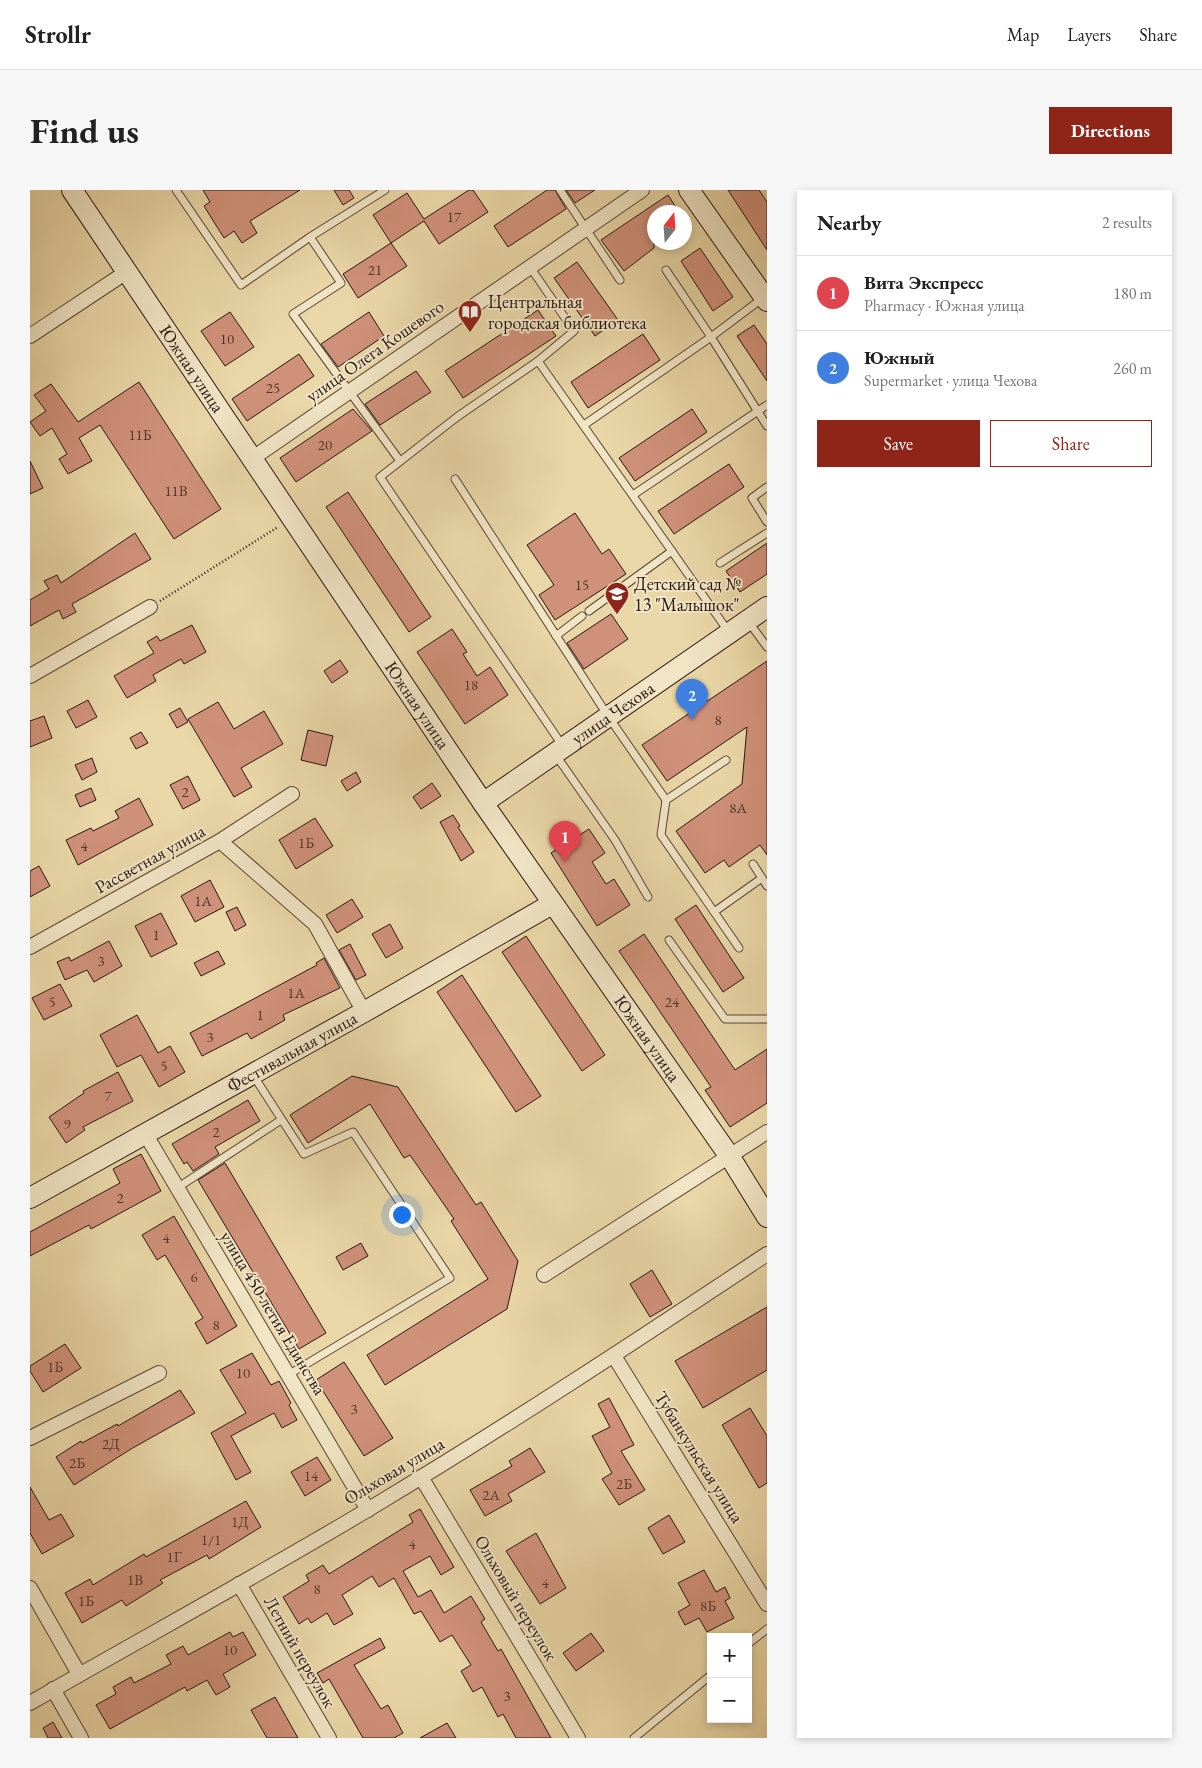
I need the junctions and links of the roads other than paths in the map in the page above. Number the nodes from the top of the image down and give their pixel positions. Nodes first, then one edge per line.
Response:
1 (72, 190) edge
2 (176, 190) edge
3 (385, 190) edge
4 (560, 190) edge
5 (642, 190) edge
6 (689, 190) edge
7 (586, 228) junction
8 (310, 237) junction
9 (530, 267) junction
10 (666, 270) dead end
11 (128, 271) junction
12 (620, 280) dead end
13 (766, 299) edge
14 (30, 336) edge
15 (711, 337) junction
16 (538, 361) junction
17 (348, 392) junction
18 (767, 405) edge
19 (758, 412) junction
20 (584, 425) junction
21 (767, 426) edge
22 (253, 458) junction
23 (400, 462) junction
24 (455, 479) dead end
25 (767, 487) edge
26 (633, 495) junction
27 (767, 522) edge
28 (767, 533) edge
29 (672, 551) junction
30 (720, 563) dead end
31 (150, 607) road end
32 (767, 607) edge
33 (590, 612) dead end
34 (582, 616) dead end
35 (748, 620) junction
36 (729, 633) junction
37 (556, 636) junction
38 (767, 647) edge
39 (30, 676) edge
40 (608, 716) junction
41 (559, 750) junction
42 (726, 760) dead end
43 (292, 794) dead end
44 (666, 800) junction
45 (483, 803) junction
46 (220, 841) junction
47 (753, 864) dead end
48 (762, 878) junction
49 (767, 886) edge
50 (648, 898) dead end
51 (552, 904) junction
52 (714, 912) junction
53 (670, 940) dead end
54 (30, 947) edge
55 (739, 948) dead end
56 (364, 1012) junction
57 (767, 1019) edge
58 (252, 1073) junction
59 (281, 1120) junction
60 (767, 1132) edge
61 (146, 1134) junction
62 (730, 1157) junction
63 (177, 1188) junction
64 (30, 1198) edge
65 (767, 1217) edge
66 (767, 1254) edge
67 (544, 1275) dead end
68 (614, 1356) junction
69 (159, 1373) dead end
70 (288, 1374) junction
71 (30, 1438) edge
72 (421, 1477) junction
73 (368, 1510) junction
74 (239, 1584) junction
75 (30, 1588) edge
76 (767, 1604) edge
77 (767, 1629) edge
78 (752, 1641) edge
79 (80, 1674) junction
80 (707, 1678) edge
81 (53, 1690) junction
82 (30, 1703) edge
83 (81, 1738) edge
84 (329, 1738) edge
85 (578, 1738) edge
86 (634, 1738) edge

1 - 11 street, Южная улица
2 - 8 lane
3 - 8 lane
4 - 7 lane
5 - 7 street, улица Олега Кошевого
6 - 13 street
7 - 9 street, улица Олега Кошевого
7 - 12 lane
8 - 17 lane
9 - 16 lane
9 - 17 street, улица Олега Кошевого
10 - 15 lane
11 - 14 street
11 - 22 street, Южная улица
13 - 15 lane
15 - 19 lane
15 - 20 lane
16 - 20 lane
16 - 23 lane
17 - 22 street, улица Олега Кошевого
17 - 23 lane
18 - 19 lane
19 - 21 lane
19 - 26 lane
20 - 26 lane
22 - 45 street, Южная улица
23 - 41 lane
24 - 37 lane
25 - 27 lane
26 - 29 lane
28 - 30 lane
29 - 33 lane
29 - 36 lane
31 - 39 street
32 - 35 street, улица Чехова
34 - 37 lane
35 - 36 street, улица Чехова
35 - 38 lane
36 - 40 street, улица Чехова
37 - 40 lane
40 - 41 street, улица Чехова
40 - 44 lane
41 - 45 street, улица Чехова
41 - 50 lane
42 - 44 lane
43 - 46 street
44 - 52 lane
45 - 51 street, Южная улица
46 - 54 street, Рассветная улица
46 - 56 street, Рассветная улица
47 - 48 lane
48 - 49 lane
48 - 52 lane
51 - 56 street, Фестивальная улица
51 - 62 street, Южная улица
52 - 55 lane
53 - 57 lane
56 - 58 street, Фестивальная улица
58 - 59 lane
58 - 61 street, Фестивальная улица
59 - 63 lane
59 - 70 lane
60 - 62 street
61 - 63 street, улица 450-летия Единства
61 - 64 street, Фестивальная улица
62 - 65 street, Южная улица
62 - 67 street
63 - 70 street, улица 450-летия Единства
66 - 68 street, Ольховая улица
68 - 72 street, Ольховая улица
68 - 76 street, Тубанкульская улица
69 - 71 street
70 - 73 street, улица 450-летия Единства
72 - 73 street, Ольховая улица
72 - 85 street, Ольховый переулок
73 - 74 street, Ольховая улица
74 - 79 street, Ольховая улица
74 - 84 street, Летний переулок
75 - 79 street
77 - 78 lane
79 - 81 street, Ольховая улица
80 - 86 lane
81 - 82 street, Ольховая улица
81 - 83 street

